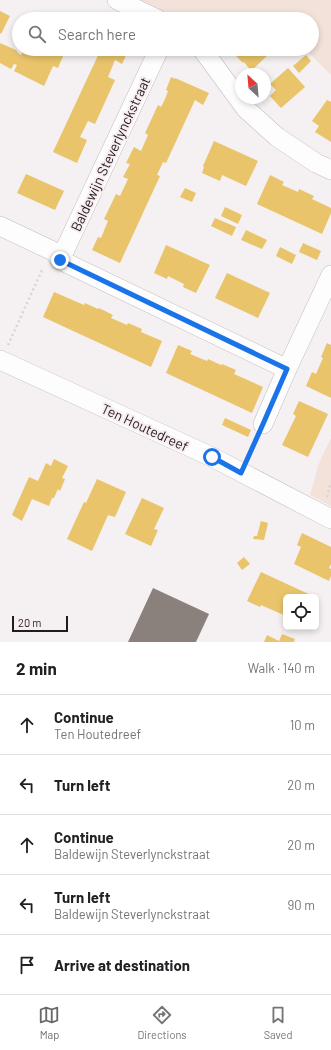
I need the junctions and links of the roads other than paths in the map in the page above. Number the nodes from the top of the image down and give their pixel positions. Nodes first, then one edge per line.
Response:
1 (124, 2) edge
2 (143, 12) edge
3 (156, 56) edge
4 (207, 56) edge
5 (331, 170) edge
6 (0, 226) edge
7 (60, 260) junction
8 (331, 274) edge
9 (0, 360) edge
10 (287, 369) junction
11 (263, 424) road end
12 (331, 519) edge

1 - 2 street
3 - 7 street, Baldewijn Steverlynckstraat
4 - 5 street
6 - 7 street
7 - 10 street
8 - 10 street
9 - 12 street, Ten Houtedreef
10 - 11 street

